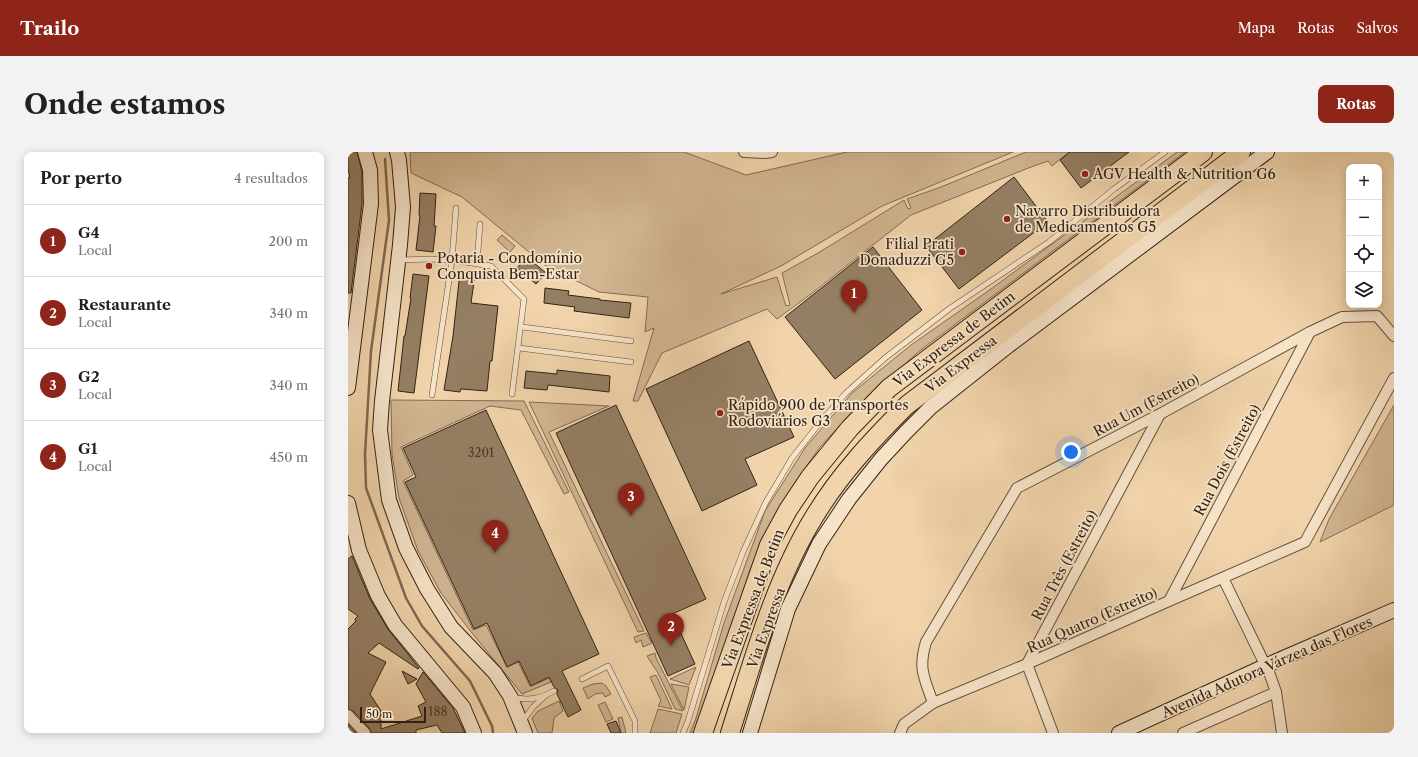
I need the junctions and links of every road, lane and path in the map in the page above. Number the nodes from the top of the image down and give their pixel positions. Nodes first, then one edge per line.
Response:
1 (365, 152) edge
2 (397, 152) edge
3 (744, 152) edge
4 (772, 152) edge
5 (1165, 152) edge
6 (1203, 152) edge
7 (1241, 152) edge
8 (1267, 152) edge
9 (456, 208) dead end
10 (480, 224) dead end
11 (399, 260) junction
12 (452, 260) junction
13 (477, 263) junction
14 (522, 327) junction
15 (1310, 332) junction
16 (1394, 336) edge
17 (631, 341) dead end
18 (519, 348) junction
19 (631, 362) dead end
20 (1394, 378) edge
21 (348, 388) edge
22 (512, 394) dead end
23 (432, 395) dead end
24 (1160, 414) junction
25 (348, 505) edge
26 (1223, 578) junction
27 (1169, 601) junction
28 (1394, 610) edge
29 (1027, 664) junction
30 (1265, 666) junction
31 (582, 679) dead end
32 (554, 691) dead end
33 (1276, 692) junction
34 (510, 696) junction
35 (546, 696) junction
36 (933, 703) junction
37 (348, 715) edge
38 (523, 728) edge
39 (365, 733) edge
40 (474, 733) edge
41 (635, 733) edge
42 (683, 733) edge
43 (703, 733) edge
44 (730, 733) edge
45 (750, 733) edge
46 (900, 733) edge
47 (1053, 733) edge
48 (1119, 733) edge
49 (1183, 733) edge
50 (1282, 733) edge

1 - 21 main road
2 - 11 main road
3 - 4 street
5 - 42 lane
6 - 43 highway, Via Expressa de Betim
7 - 44 highway, Via Expressa
8 - 45 main road
9 - 12 lane
10 - 13 lane
11 - 12 lane
11 - 34 main road
12 - 13 lane
12 - 23 lane
13 - 14 lane
14 - 17 lane
14 - 18 lane
15 - 16 street, Rua Um (Estreito)
15 - 24 street, Rua Um (Estreito)
15 - 27 street, Rua Dois (Estreito)
18 - 19 lane
18 - 22 lane
20 - 26 street, Rua Quatro (Estreito)
24 - 29 street, Rua Três (Estreito)
24 - 36 street, Rua Um (Estreito)
25 - 40 main road
26 - 27 street, Rua Quatro (Estreito)
26 - 30 street
27 - 29 street, Rua Quatro (Estreito)
28 - 30 main road, Avenida Adutora Várzea das Flores
29 - 36 street, Rua Quatro (Estreito)
29 - 47 street
30 - 33 street
30 - 48 main road, Avenida Adutora Várzea das Flores
31 - 41 lane
32 - 35 lane
33 - 49 street
33 - 50 street
34 - 35 lane
34 - 38 main road
35 - 38 lane
36 - 46 street, Rua Quatro (Estreito)
37 - 39 street

